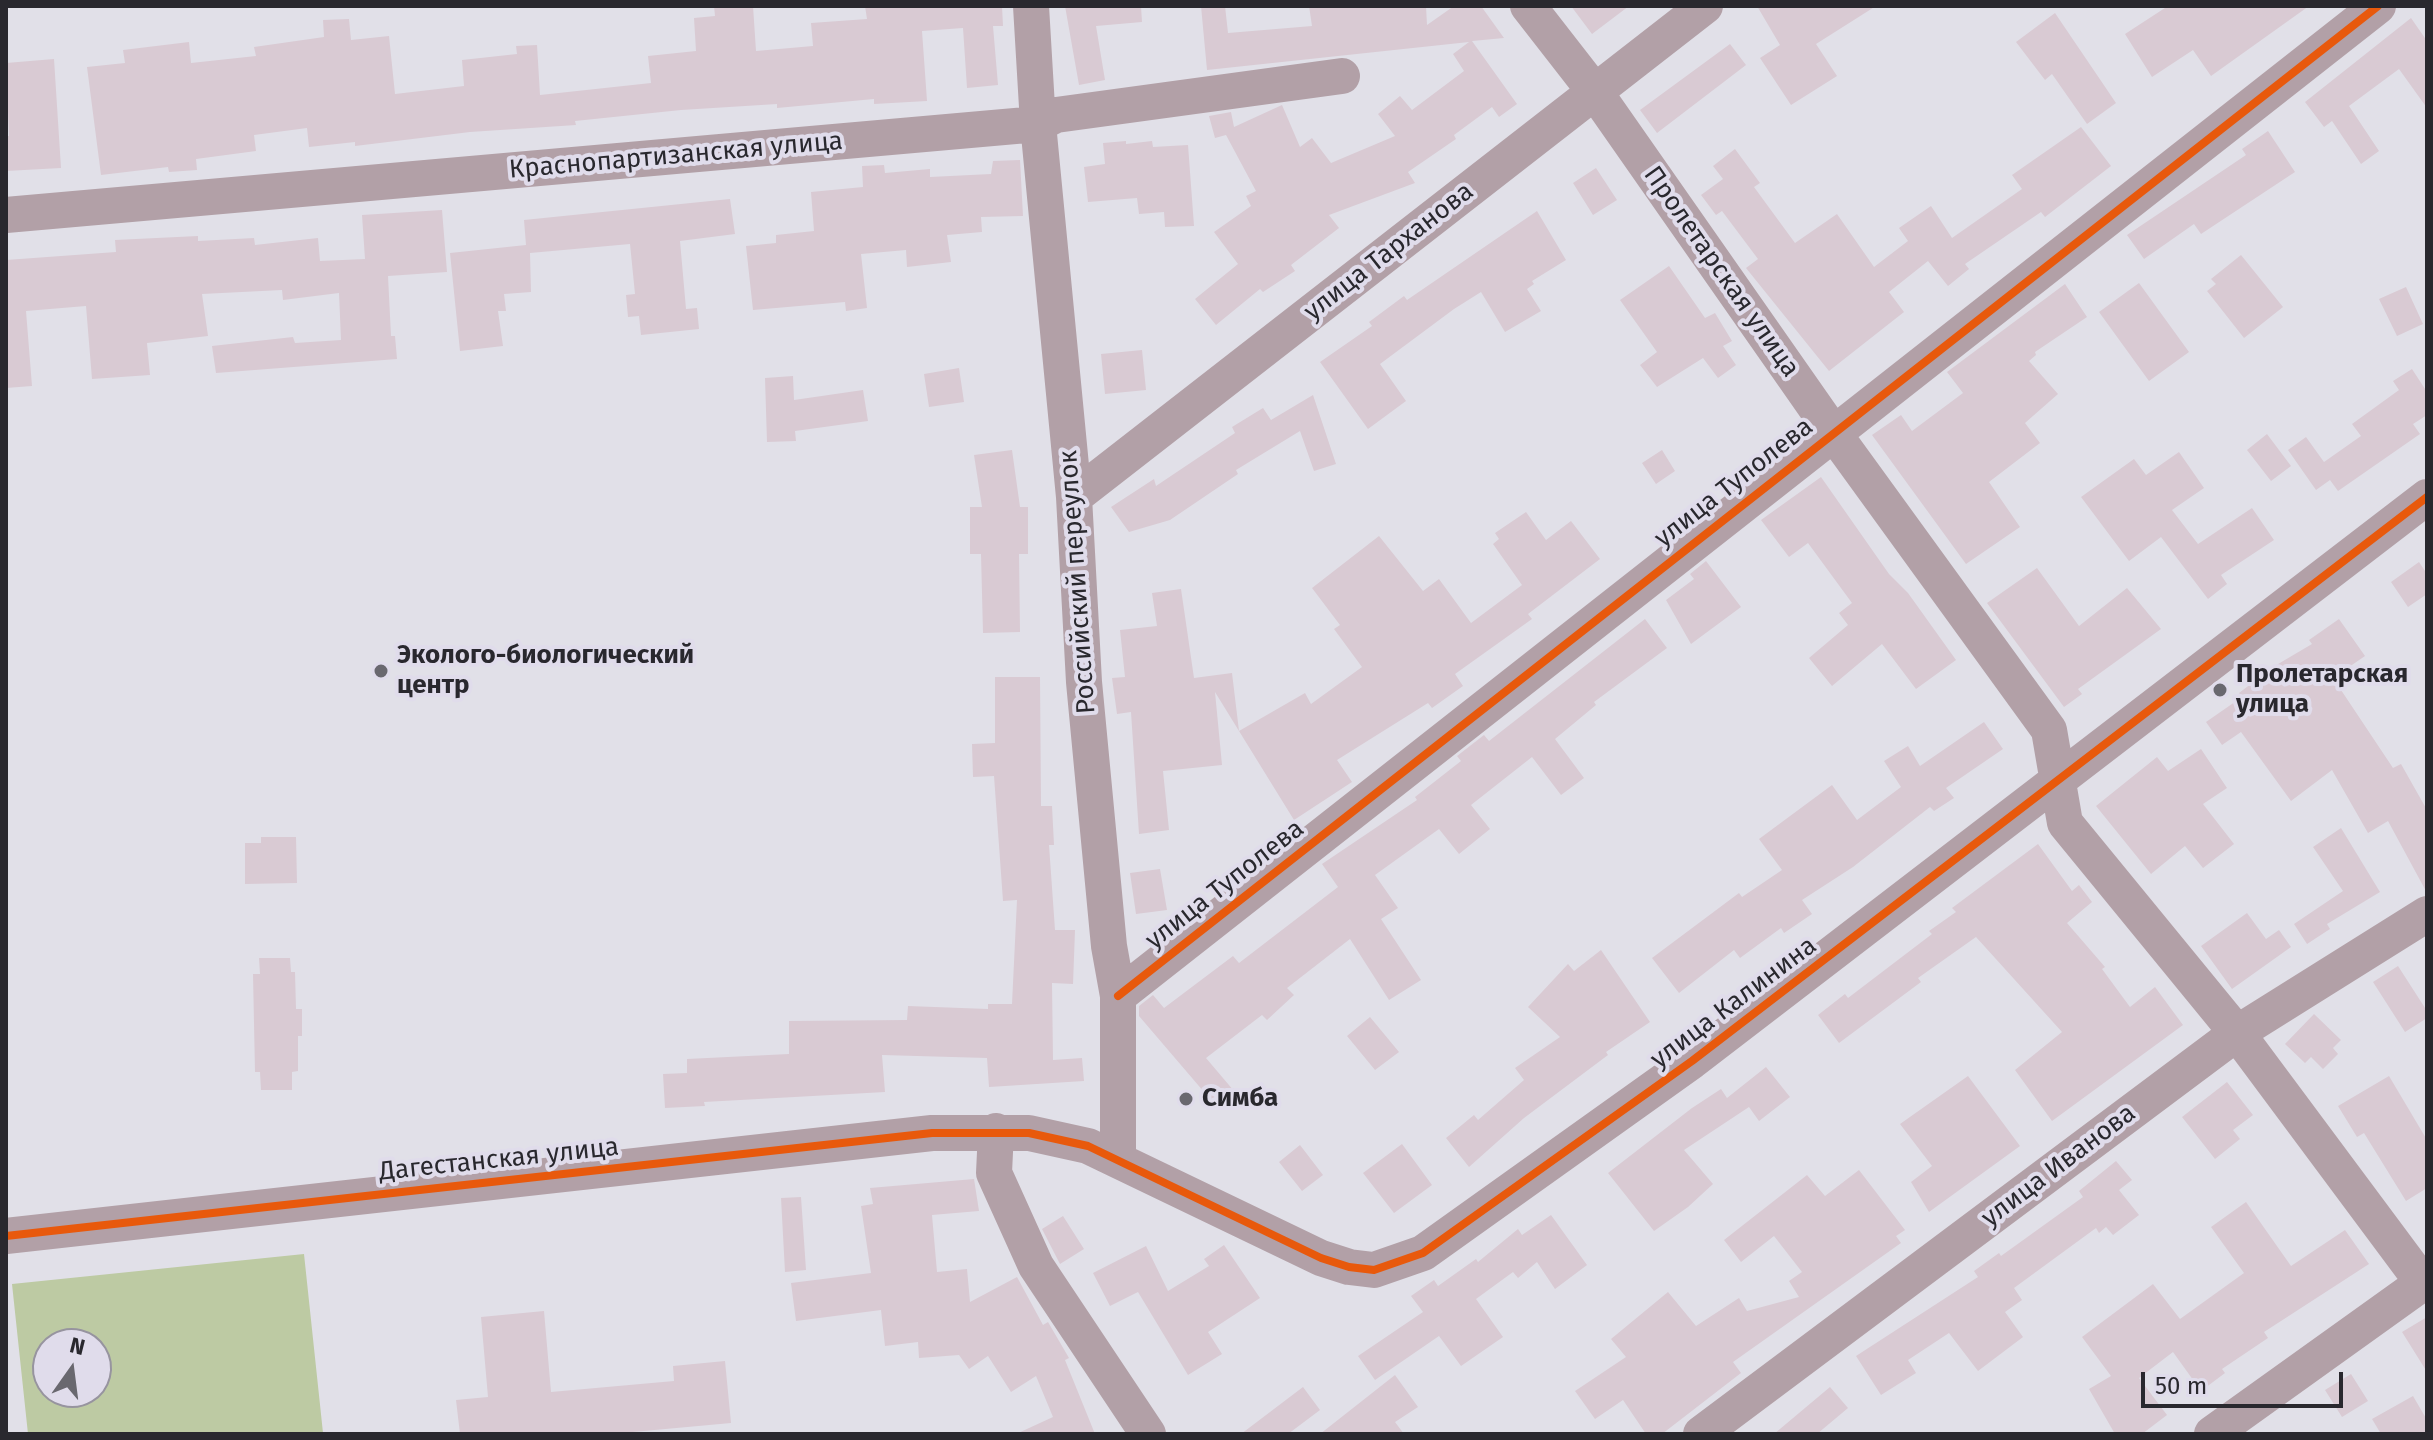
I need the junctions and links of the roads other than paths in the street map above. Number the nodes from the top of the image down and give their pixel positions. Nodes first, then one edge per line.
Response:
1 (1031, 6) edge
2 (1528, 6) edge
3 (1705, 6) edge
4 (2378, 6) edge
5 (1342, 76) dead end
6 (1595, 92) junction
7 (1038, 124) junction
8 (6, 215) edge
9 (1832, 431) junction
10 (1074, 497) junction
11 (2427, 497) edge
12 (2058, 782) junction
13 (2427, 914) edge
14 (1118, 996) junction
15 (2237, 1033) junction
16 (996, 1131) junction
17 (1118, 1158) junction
18 (6, 1236) edge
19 (2425, 1282) edge
20 (1148, 1434) edge
21 (1701, 1434) edge
22 (2212, 1434) edge

1 - 7 street, Российский переулок
2 - 6 street, Пролетарская улица
3 - 6 street, улица Тарханова
4 - 9 street, улица Туполева
5 - 7 street, Краснопартизанская улица
6 - 9 street, Пролетарская улица
6 - 10 street, улица Тарханова
7 - 8 street, Краснопартизанская улица
7 - 10 street, Российский переулок
9 - 12 street, Пролетарская улица
9 - 14 street, улица Туполева
10 - 14 street, Российский переулок
11 - 12 street, улица Калинина
12 - 15 street, Пролетарская улица
12 - 17 street, улица Калинина
13 - 15 street, улица Иванова
14 - 17 street, Российский переулок
15 - 19 street, Пролетарская улица
15 - 21 street, улица Иванова
16 - 17 street, улица Калинина
16 - 18 street, Дагестанская улица
16 - 20 street
19 - 22 street

